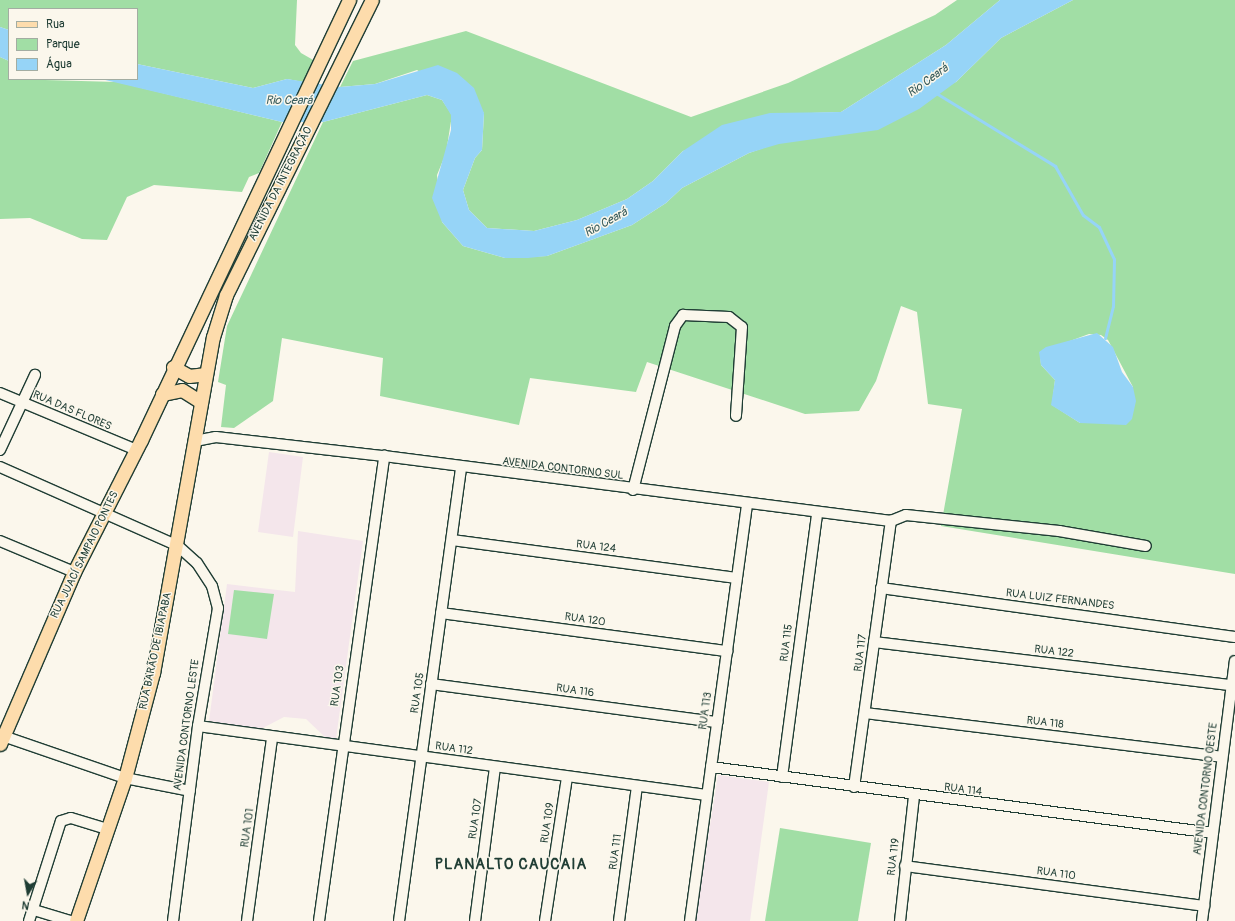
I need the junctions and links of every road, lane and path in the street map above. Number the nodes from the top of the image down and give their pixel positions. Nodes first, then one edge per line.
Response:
1 (349, 0) edge
2 (372, 0) edge
3 (173, 367) junction
4 (206, 374) junction
5 (35, 375) dead end
6 (0, 393) edge
7 (162, 394) junction
8 (201, 402) junction
9 (22, 403) junction
10 (736, 416) dead end
11 (195, 441) junction
12 (0, 450) edge
13 (136, 450) junction
14 (384, 456) junction
15 (0, 467) edge
16 (461, 468) junction
17 (633, 490) junction
18 (747, 504) junction
19 (105, 513) junction
20 (817, 513) junction
21 (890, 521) junction
22 (452, 540) junction
23 (0, 541) edge
24 (178, 546) junction
25 (1146, 546) dead end
26 (74, 572) junction
27 (736, 578) junction
28 (881, 588) junction
29 (441, 613) junction
30 (1235, 637) edge
31 (874, 642) junction
32 (726, 651) junction
33 (1235, 661) edge
34 (431, 684) junction
35 (1231, 685) junction
36 (865, 713) junction
37 (717, 722) junction
38 (198, 726) junction
39 (272, 738) junction
40 (2, 740) edge
41 (342, 747) junction
42 (421, 756) junction
43 (1221, 757) junction
44 (495, 767) junction
45 (711, 768) junction
46 (567, 776) junction
47 (782, 777) junction
48 (125, 778) junction
49 (637, 786) junction
50 (854, 787) junction
51 (190, 791) junction
52 (706, 796) junction
53 (914, 796) junction
54 (108, 829) junction
55 (1213, 833) junction
56 (905, 866) junction
57 (1204, 906) junction
58 (34, 910) junction
59 (29, 921) edge
60 (71, 921) edge
61 (76, 921) edge
62 (173, 921) edge
63 (247, 921) edge
64 (319, 921) edge
65 (399, 921) edge
66 (475, 921) edge
67 (545, 921) edge
68 (618, 921) edge
69 (690, 921) edge
70 (900, 921) edge
71 (1202, 921) edge

1 - 3 main road, AVENIDA DA INTEGRAÇÃO
2 - 4 main road, AVENIDA DA INTEGRAÇÃO
3 - 4 main road
3 - 7 main road, RUA JUACÍ SAMPAIO PONTES
4 - 8 main road, RUA BARÃO DE IBIAPABA
5 - 9 street
6 - 9 street, RUA DAS FLORES
7 - 8 main road
7 - 13 main road, RUA JUACÍ SAMPAIO PONTES
8 - 11 main road, RUA BARÃO DE IBIAPABA
9 - 12 street
9 - 13 street, RUA DAS FLORES
10 - 17 street
11 - 14 street, AVENIDA CONTORNO SUL
11 - 24 main road, RUA BARÃO DE IBIAPABA
13 - 19 main road, RUA JUACÍ SAMPAIO PONTES
14 - 16 street, AVENIDA CONTORNO SUL
14 - 41 street, RUA 103
15 - 19 street
16 - 17 street, AVENIDA CONTORNO SUL
16 - 22 street, RUA 105
17 - 18 street, AVENIDA CONTORNO SUL
18 - 20 street, AVENIDA CONTORNO SUL
18 - 27 street, RUA 113
19 - 24 street
19 - 26 main road, RUA JUACÍ SAMPAIO PONTES
20 - 21 street, AVENIDA CONTORNO SUL
20 - 47 street, RUA 115
21 - 25 street
21 - 28 street, RUA 117
22 - 27 street, RUA 124
22 - 29 street, RUA 105
23 - 26 street
24 - 38 street, AVENIDA CONTORNO LESTE
24 - 48 main road, RUA BARÃO DE IBIAPABA
26 - 40 main road, RUA JUACÍ SAMPAIO PONTES
27 - 32 street, RUA 113
28 - 30 street, RUA LUIZ FERNANDES
28 - 31 street, RUA 117
29 - 32 street, RUA 120
29 - 34 street, RUA 105
31 - 35 street, RUA 122
31 - 36 street, RUA 117
32 - 37 street, RUA 113
33 - 35 street, AVENIDA CONTORNO OESTE
34 - 37 street, RUA 116
34 - 42 street, RUA 105
35 - 43 street, AVENIDA CONTORNO OESTE
36 - 43 street, RUA 118
36 - 50 street, RUA 117
37 - 45 street, RUA 113
38 - 39 street, RUA 112
38 - 51 street, AVENIDA CONTORNO LESTE
39 - 41 street, RUA 112
39 - 63 street, RUA 101
40 - 48 street
41 - 42 street, RUA 112
41 - 64 street, RUA 103
42 - 44 street, RUA 112
42 - 65 street, RUA 105
43 - 55 street, AVENIDA CONTORNO OESTE
44 - 46 street, RUA 112
44 - 66 street, RUA 107
45 - 47 street, RUA 114
45 - 52 street, RUA 113
46 - 49 street, RUA 112
46 - 67 street, RUA 109
47 - 50 street, RUA 114
48 - 51 street
48 - 54 main road, RUA BARÃO DE IBIAPABA
49 - 52 street, RUA 112
49 - 68 street, RUA 111
50 - 53 street, RUA 114
51 - 62 street, AVENIDA CONTORNO LESTE
52 - 69 street, RUA 113
53 - 55 street, RUA 114
53 - 56 street, RUA 119
54 - 58 street
54 - 61 main road, RUA BARÃO DE IBIAPABA
55 - 57 street, AVENIDA CONTORNO OESTE
56 - 57 street, RUA 110
56 - 70 street, RUA 119
57 - 71 street, AVENIDA CONTORNO OESTE
58 - 59 street
58 - 60 street

